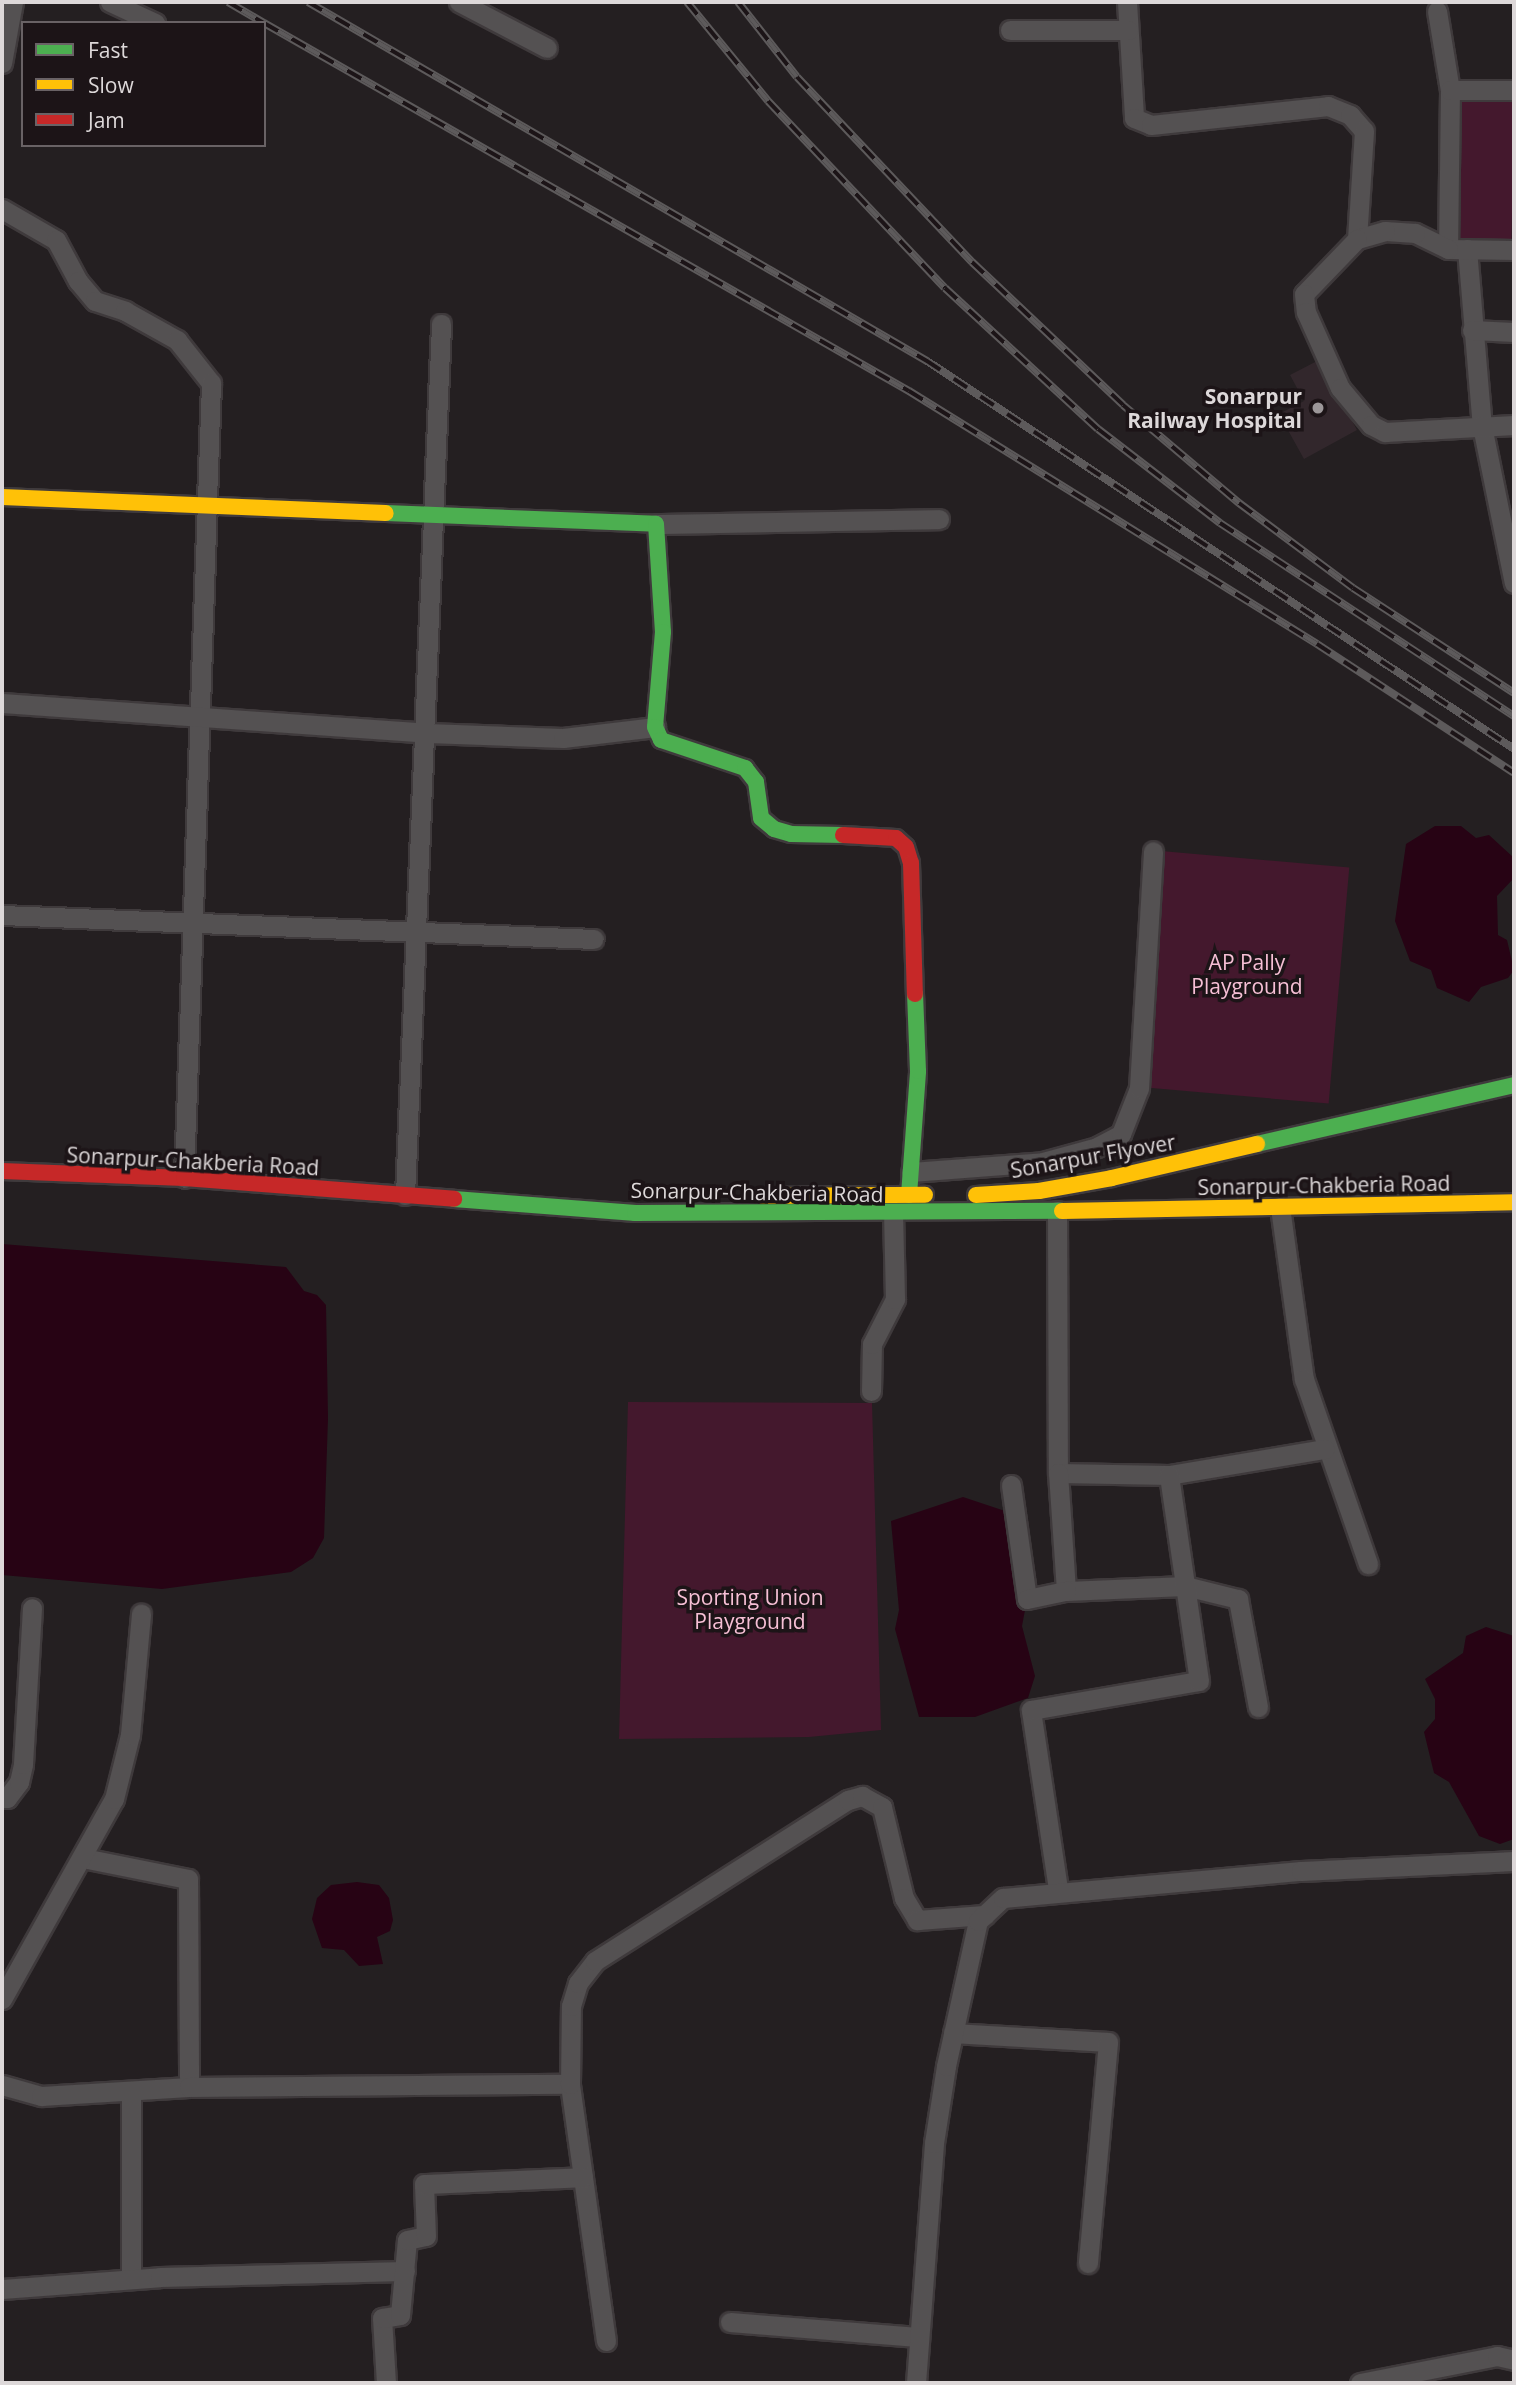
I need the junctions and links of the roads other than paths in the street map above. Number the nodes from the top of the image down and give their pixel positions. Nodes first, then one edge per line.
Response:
1 (13, 2) edge
2 (110, 2) edge
3 (459, 2) edge
4 (1127, 2) edge
5 (1437, 10) dead end
6 (151, 21) edge
7 (1010, 30) dead end
8 (1128, 30) junction
9 (547, 48) dead end
10 (2, 58) edge
11 (1450, 90) junction
12 (1514, 90) edge
13 (2, 209) edge
14 (1357, 239) junction
15 (1457, 249) junction
16 (1514, 250) edge
17 (441, 324) dead end
18 (1472, 330) junction
19 (1514, 332) edge
20 (1514, 425) edge
21 (1482, 426) junction
22 (2, 497) edge
23 (208, 504) junction
24 (434, 514) junction
25 (939, 519) dead end
26 (656, 524) junction
27 (1514, 583) edge
28 (2, 703) edge
29 (201, 715) junction
30 (655, 727) junction
31 (427, 733) junction
32 (1153, 851) dead end
33 (2, 915) edge
34 (191, 924) junction
35 (416, 934) junction
36 (594, 939) dead end
37 (1514, 1085) edge
38 (2, 1171) edge
39 (911, 1172) junction
40 (184, 1178) junction
41 (405, 1195) junction
42 (909, 1195) junction
43 (1514, 1202) edge
44 (1280, 1207) junction
45 (672, 1211) junction
46 (1057, 1212) junction
47 (893, 1214) junction
48 (871, 1391) dead end
49 (1325, 1449) junction
50 (1058, 1473) junction
51 (1170, 1475) junction
52 (1011, 1485) dead end
53 (1368, 1564) dead end
54 (1185, 1586) junction
55 (1066, 1591) junction
56 (32, 1608) dead end
57 (141, 1613) dead end
58 (1258, 1707) dead end
59 (2, 1798) edge
60 (83, 1858) junction
61 (1514, 1861) edge
62 (1058, 1889) junction
63 (985, 1915) junction
64 (2, 1999) edge
65 (953, 2033) junction
66 (570, 2084) junction
67 (2, 2085) edge
68 (189, 2087) junction
69 (131, 2093) junction
70 (583, 2177) junction
71 (1088, 2263) dead end
72 (405, 2270) junction
73 (131, 2279) junction
74 (2, 2289) edge
75 (730, 2322) dead end
76 (917, 2337) junction
77 (606, 2341) dead end
78 (1514, 2360) edge
79 (386, 2383) edge
80 (916, 2383) edge
81 (1360, 2383) edge

1 - 10 street
2 - 6 street
3 - 9 street
4 - 8 street
5 - 11 street
7 - 8 street
8 - 14 street
11 - 12 street
11 - 15 street
13 - 23 street
14 - 15 street
14 - 21 street
15 - 16 street
15 - 18 street
17 - 24 street
18 - 19 street
18 - 21 street
20 - 21 street
21 - 27 street
22 - 23 main road
23 - 24 main road
23 - 29 street
24 - 26 main road
24 - 31 street
25 - 26 street
26 - 30 main road
28 - 29 street
29 - 31 street
29 - 34 street
30 - 31 street
30 - 39 main road
31 - 35 street
32 - 39 street
33 - 34 street
34 - 35 street
34 - 40 street
35 - 36 street
35 - 41 street
37 - 42 main road, Sonarpur Flyover
38 - 40 main road, Sonarpur-Chakberia Road
39 - 42 main road
40 - 41 main road, Sonarpur-Chakberia Road
41 - 45 main road, Sonarpur-Chakberia Road
42 - 45 main road, Sonarpur Flyover
43 - 44 main road, Sonarpur-Chakberia Road
44 - 46 main road, Sonarpur-Chakberia Road
44 - 49 street
45 - 47 main road, Sonarpur-Chakberia Road
46 - 47 main road, Sonarpur-Chakberia Road
46 - 50 street
47 - 48 street
49 - 51 street
49 - 53 street
50 - 51 street
50 - 55 street
51 - 54 street
52 - 55 street
54 - 55 street
54 - 58 street
54 - 62 street
56 - 59 street
57 - 60 street
60 - 64 street
60 - 68 street
61 - 62 street
62 - 63 street
63 - 65 street
63 - 66 street
65 - 71 street
65 - 76 street
66 - 68 street
66 - 70 street
67 - 69 street
68 - 69 street
69 - 73 street
70 - 72 street
70 - 77 street
72 - 73 street
72 - 79 street
73 - 74 street
75 - 76 street
76 - 80 street
78 - 81 street

